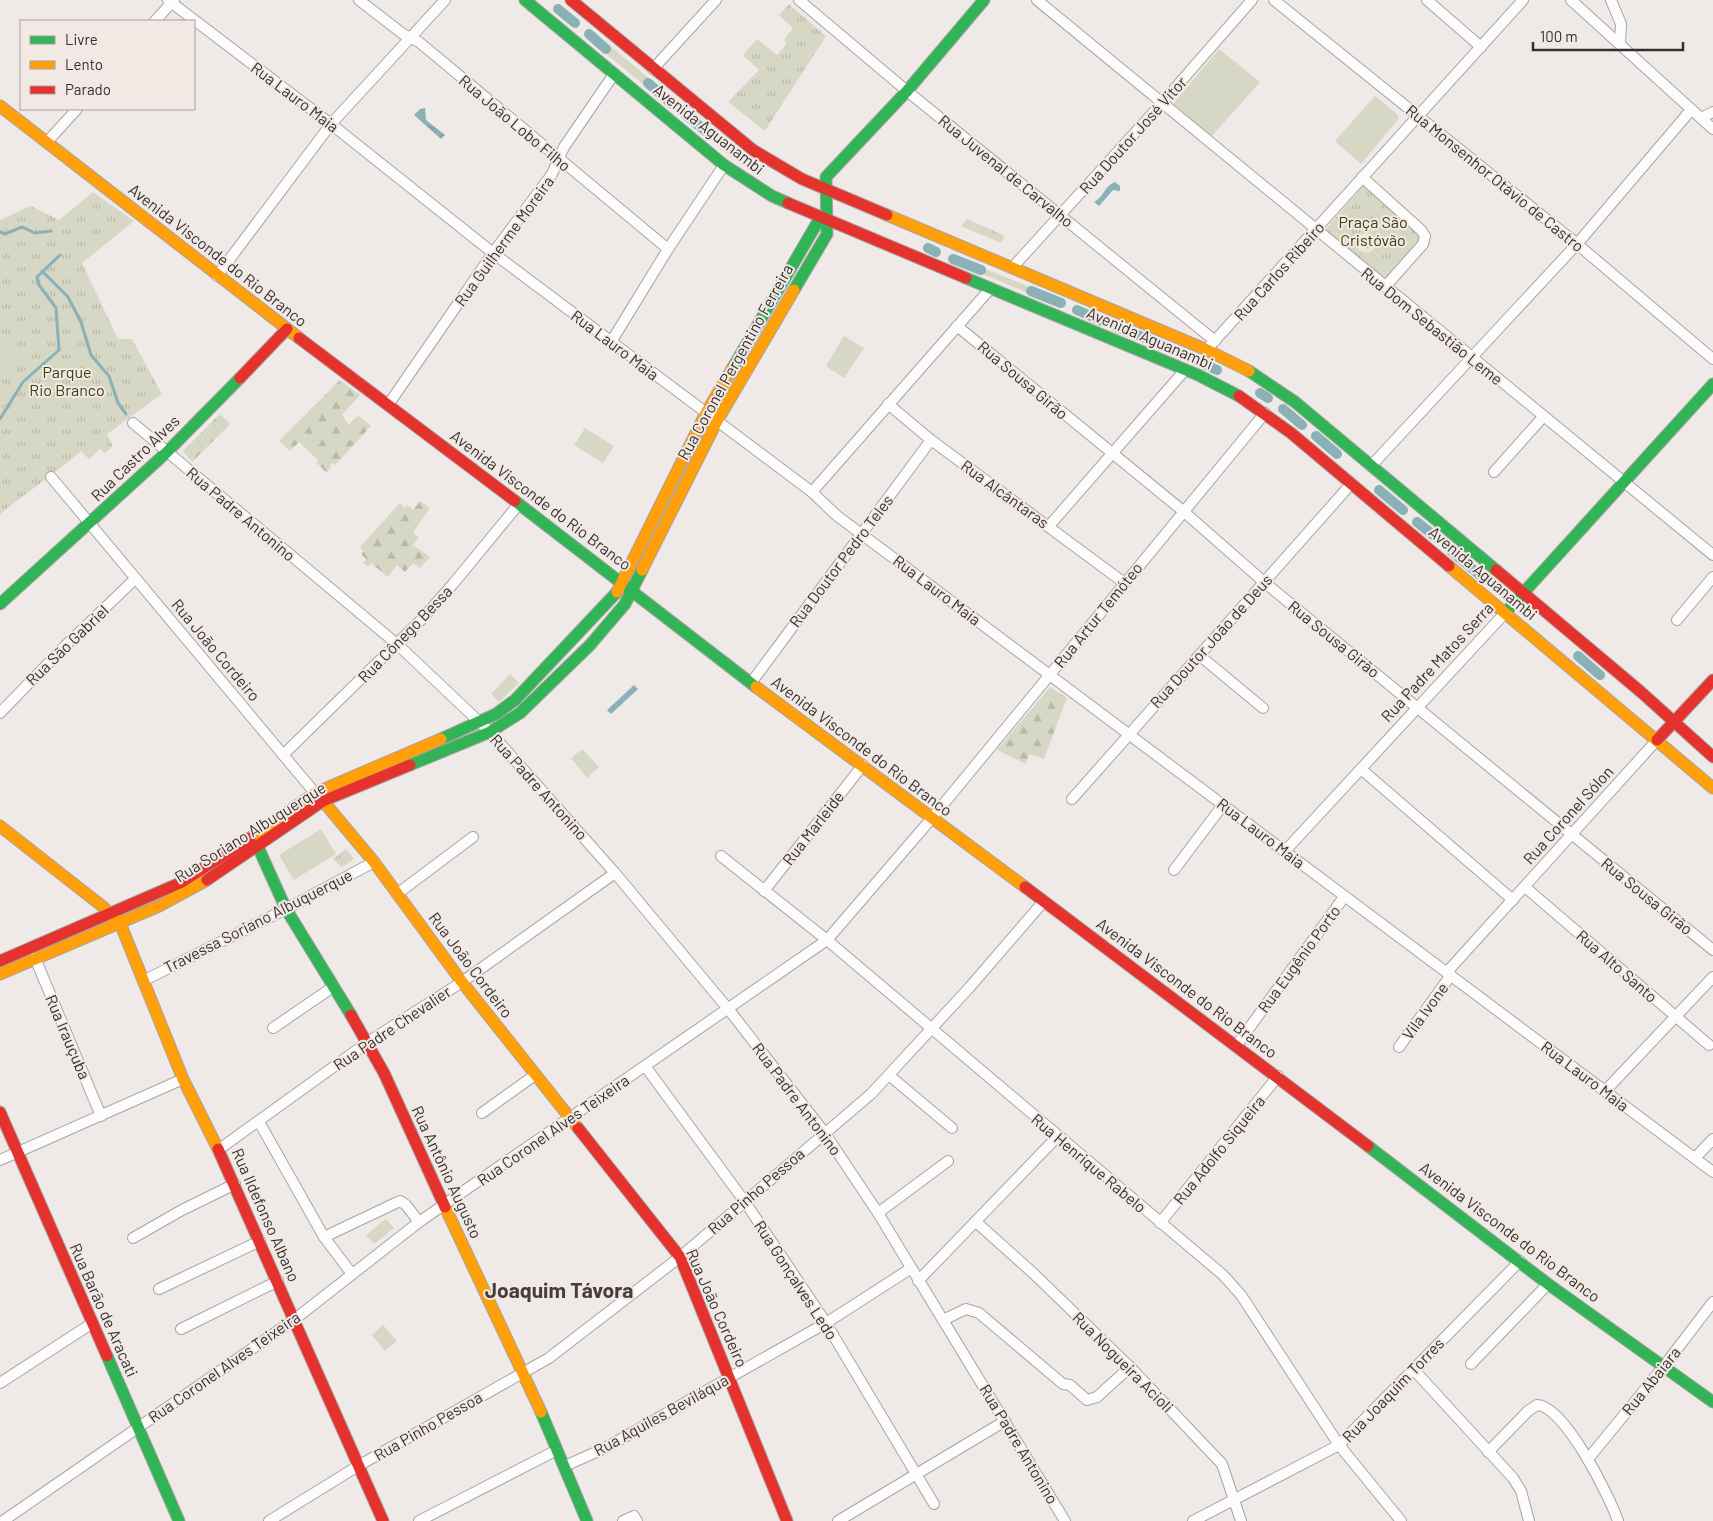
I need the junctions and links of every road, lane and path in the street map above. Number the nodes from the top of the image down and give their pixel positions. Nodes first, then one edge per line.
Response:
1 (359, 0) edge
2 (445, 0) edge
3 (525, 0) edge
4 (570, 0) edge
5 (716, 0) edge
6 (799, 0) edge
7 (984, 0) edge
8 (1038, 0) edge
9 (1252, 0) edge
10 (1274, 0) edge
11 (1427, 0) edge
12 (1523, 0) edge
13 (1571, 0) edge
14 (1612, 0) edge
15 (171, 1) edge
16 (156, 20) edge
17 (410, 38) junction
18 (1620, 44) junction
19 (1481, 47) junction
20 (654, 69) junction
21 (614, 74) junction
22 (907, 91) junction
23 (1162, 104) junction
24 (0, 106) edge
25 (76, 110) edge
26 (1691, 110) junction
27 (1713, 112) edge
28 (1417, 116) junction
29 (1701, 118) junction
30 (331, 124) junction
31 (1713, 129) edge
32 (47, 142) junction
33 (559, 160) junction
34 (724, 165) junction
35 (1362, 177) junction
36 (826, 190) junction
37 (1060, 215) junction
38 (823, 219) junction
39 (1316, 230) junction
40 (1577, 244) junction
41 (668, 249) junction
42 (493, 253) junction
43 (1012, 268) junction
44 (217, 276) junction
45 (1385, 287) junction
46 (990, 289) junction
47 (957, 326) junction
48 (286, 329) junction
49 (1215, 341) junction
50 (611, 342) junction
51 (1206, 350) junction
52 (1470, 358) junction
53 (1713, 359) edge
54 (1185, 370) junction
55 (1713, 384) edge
56 (888, 404) junction
57 (388, 405) junction
58 (706, 413) junction
59 (1264, 413) junction
60 (1543, 417) junction
61 (717, 421) junction
62 (134, 423) dead end
63 (932, 440) junction
64 (167, 452) junction
65 (1112, 454) junction
66 (1371, 466) junction
67 (1494, 472) dead end
68 (51, 477) dead end
69 (1351, 484) junction
70 (1624, 484) junction
71 (812, 492) junction
72 (518, 505) junction
73 (1183, 511) junction
74 (89, 524) junction
75 (1049, 526) junction
76 (862, 534) junction
77 (1713, 555) edge
78 (1713, 577) edge
79 (135, 579) junction
80 (1123, 582) junction
81 (1264, 582) junction
82 (623, 583) junction
83 (633, 590) junction
84 (1523, 593) junction
85 (0, 604) edge
86 (1505, 613) junction
87 (1677, 620) dead end
88 (398, 645) junction
89 (1199, 655) junction
90 (1051, 674) junction
91 (1713, 680) edge
92 (751, 683) junction
93 (1417, 705) junction
94 (1263, 708) dead end
95 (0, 713) edge
96 (480, 722) junction
97 (1674, 722) junction
98 (490, 732) junction
99 (1129, 733) junction
100 (1657, 740) junction
101 (284, 755) junction
102 (1713, 757) edge
103 (862, 765) junction
104 (1360, 769) junction
105 (1713, 788) edge
106 (319, 797) junction
107 (1072, 799) dead end
108 (1223, 805) junction
109 (932, 818) junction
110 (0, 826) edge
111 (1571, 834) junction
112 (473, 837) dead end
113 (258, 847) junction
114 (1284, 850) junction
115 (721, 856) dead end
116 (374, 862) junction
117 (1174, 870) dead end
118 (615, 873) junction
119 (198, 880) junction
120 (1525, 887) junction
121 (764, 891) junction
122 (397, 894) junction
123 (1344, 897) junction
124 (1513, 900) junction
125 (1044, 901) junction
126 (286, 909) junction
127 (111, 914) junction
128 (120, 922) junction
129 (828, 940) junction
130 (1713, 950) edge
131 (36, 958) junction
132 (0, 962) edge
133 (0, 974) edge
134 (1449, 974) junction
135 (1713, 977) edge
136 (143, 981) junction
137 (462, 982) junction
138 (333, 987) junction
139 (729, 1010) junction
140 (1675, 1015) junction
141 (273, 1028) dead end
142 (932, 1030) junction
143 (368, 1042) junction
144 (1237, 1045) junction
145 (1709, 1045) dead end
146 (1399, 1047) dead end
147 (645, 1066) junction
148 (535, 1074) junction
149 (890, 1076) junction
150 (1278, 1076) junction
151 (183, 1079) junction
152 (1605, 1092) junction
153 (0, 1112) edge
154 (482, 1113) dead end
155 (101, 1116) junction
156 (569, 1117) junction
157 (259, 1122) junction
158 (952, 1128) dead end
159 (824, 1132) junction
160 (1058, 1136) junction
161 (1713, 1139) edge
162 (218, 1150) junction
163 (17, 1152) junction
164 (1695, 1158) junction
165 (0, 1160) edge
166 (948, 1161) dead end
167 (1713, 1172) edge
168 (235, 1184) junction
169 (745, 1202) junction
170 (444, 1206) junction
171 (878, 1213) junction
172 (419, 1222) junction
173 (976, 1222) junction
174 (1160, 1223) junction
175 (324, 1237) junction
176 (133, 1238) dead end
177 (260, 1241) junction
178 (680, 1257) junction
179 (1520, 1261) junction
180 (910, 1269) junction
181 (352, 1274) junction
182 (278, 1281) junction
183 (918, 1281) junction
184 (1548, 1284) junction
185 (159, 1289) dead end
186 (1713, 1302) edge
187 (295, 1319) junction
188 (943, 1320) junction
189 (826, 1323) junction
190 (91, 1324) junction
191 (181, 1329) dead end
192 (1471, 1364) dead end
193 (1664, 1366) junction
194 (1130, 1367) junction
195 (1414, 1370) junction
196 (524, 1372) junction
197 (730, 1377) junction
198 (0, 1383) edge
199 (1713, 1402) edge
200 (1006, 1421) junction
201 (139, 1426) junction
202 (1339, 1445) junction
203 (557, 1450) junction
204 (1488, 1452) junction
205 (1588, 1459) junction
206 (358, 1466) junction
207 (565, 1466) junction
208 (917, 1474) junction
209 (1234, 1498) junction
210 (934, 1504) dead end
211 (3, 1521) edge
212 (178, 1521) edge
213 (269, 1521) edge
214 (383, 1521) edge
215 (419, 1521) edge
216 (587, 1521) edge
217 (623, 1521) edge
218 (637, 1521) edge
219 (787, 1521) edge
220 (838, 1521) edge
221 (1065, 1521) edge
222 (1193, 1521) edge
223 (1241, 1521) edge
224 (1401, 1521) edge
225 (1529, 1521) edge
226 (1618, 1521) edge

1 - 17 street, Rua João Lobo Filho
2 - 17 street
3 - 21 main road, Avenida Aguanambi
4 - 20 main road, Avenida Aguanambi
5 - 20 street
6 - 22 street, Rua Juvenal de Carvalho
7 - 22 main road, Rua Coronel Pergentino Ferreira
8 - 23 street, Rua Dom Sebastião Leme
9 - 23 street, Rua Doutor José Vitor
10 - 28 street, Rua Monsenhor Otávio de Castro
11 - 19 street
12 - 19 street, Rua Carlos Ribeiro
13 - 18 street
14 - 18 street
15 - 16 street
15 - 30 street, Rua Lauro Maia
17 - 30 street
17 - 33 street, Rua João Lobo Filho
18 - 26 street
19 - 28 street, Rua Carlos Ribeiro
20 - 36 main road, Avenida Aguanambi
21 - 33 street, Rua Guilherme Moreira
21 - 34 main road, Avenida Aguanambi
22 - 36 main road, Rua Coronel Pergentino Ferreira
22 - 37 street, Rua Juvenal de Carvalho
23 - 37 street, Rua Doutor José Vitor
23 - 39 street, Rua Dom Sebastião Leme
24 - 32 main road, Avenida Visconde do Rio Branco
25 - 32 street
26 - 29 street
26 - 40 street
27 - 29 street
28 - 35 street, Rua Carlos Ribeiro
28 - 40 street, Rua Monsenhor Otávio de Castro
29 - 31 street
30 - 42 street, Rua Lauro Maia
30 - 44 street
32 - 44 main road, Avenida Visconde do Rio Branco
33 - 41 street, Rua João Lobo Filho
33 - 42 street, Rua Guilherme Moreira
34 - 38 main road, Avenida Aguanambi
34 - 41 street
35 - 39 street, Rua Carlos Ribeiro
35 - 45 street
36 - 38 main road, Rua Coronel Pergentino Ferreira
36 - 43 main road, Avenida Aguanambi
37 - 43 street, Rua Doutor José Vitor
37 - 49 street, Rua Juvenal de Carvalho
38 - 46 main road, Avenida Aguanambi
38 - 58 main road, Rua Coronel Pergentino Ferreira
38 - 61 main road, Rua Coronel Pergentino Ferreira
39 - 45 street, Rua Dom Sebastião Leme
39 - 49 street, Rua Carlos Ribeiro
40 - 52 street
40 - 53 street, Rua Monsenhor Otávio de Castro
41 - 50 street
42 - 50 street, Rua Lauro Maia
42 - 57 street, Rua Guilherme Moreira
43 - 51 main road, Avenida Aguanambi
44 - 48 main road, Avenida Visconde do Rio Branco
45 - 52 street, Rua Dom Sebastião Leme
46 - 47 street
46 - 54 main road, Avenida Aguanambi
47 - 56 street
47 - 65 street, Rua Sousa Girão
48 - 57 main road, Avenida Visconde do Rio Branco
48 - 64 main road, Rua Castro Alves
49 - 51 street, Rua Carlos Ribeiro
50 - 58 street, Rua Lauro Maia
51 - 66 main road, Avenida Aguanambi
52 - 60 street, Rua Dom Sebastião Leme
52 - 66 street
54 - 59 main road, Avenida Aguanambi
54 - 65 street
55 - 70 main road, Rua Padre Matos Serra
56 - 63 street, Rua Alcântaras
56 - 71 street
57 - 72 main road, Avenida Visconde do Rio Branco
58 - 61 street, Rua Lauro Maia
58 - 82 main road, Rua Coronel Pergentino Ferreira
59 - 69 main road, Avenida Aguanambi
59 - 73 street, Rua Artur Temóteo
60 - 67 street
60 - 70 street, Rua Dom Sebastião Leme
61 - 71 street, Rua Lauro Maia
61 - 83 main road, Rua Coronel Pergentino Ferreira
62 - 64 street, Rua Padre Antonino
63 - 75 street, Rua Alcântaras
63 - 76 street, Rua Doutor Pedro Teles
64 - 74 main road, Rua Castro Alves
64 - 88 street, Rua Padre Antonino
65 - 73 street, Rua Sousa Girão
65 - 75 street
66 - 84 main road, Avenida Aguanambi
68 - 74 street, Rua João Cordeiro
69 - 81 street, Rua Doutor João de Deus
69 - 86 main road, Avenida Aguanambi
70 - 77 street, Rua Dom Sebastião Leme
70 - 84 main road, Rua Padre Matos Serra
71 - 76 street, Rua Lauro Maia
72 - 82 main road, Avenida Visconde do Rio Branco
72 - 88 street, Rua Cônego Bessa
73 - 80 street, Rua Artur Temóteo
73 - 81 street, Rua Sousa Girão
74 - 79 street, Rua João Cordeiro
74 - 85 main road, Rua Castro Alves
75 - 80 street, Rua Alcântaras
76 - 90 street, Rua Lauro Maia
76 - 92 street, Rua Doutor Pedro Teles
78 - 87 street
79 - 95 street, Rua São Gabriel
79 - 101 street, Rua João Cordeiro
80 - 90 street, Rua Artur Temóteo
81 - 89 street, Rua Doutor João de Deus
81 - 93 street, Rua Sousa Girão
82 - 83 main road, Avenida Visconde do Rio Branco
82 - 96 main road, Rua Coronel Pergentino Ferreira
83 - 92 main road, Avenida Visconde do Rio Branco
83 - 98 main road, Rua Coronel Pergentino Ferreira
84 - 86 main road, Rua Padre Matos Serra
84 - 97 main road, Avenida Aguanambi
86 - 93 street, Rua Padre Matos Serra
86 - 100 main road, Avenida Aguanambi
88 - 96 street, Rua Padre Antonino
88 - 101 street, Rua Cônego Bessa
89 - 94 street
89 - 99 street, Rua Doutor João de Deus
90 - 99 street, Rua Lauro Maia
90 - 109 street, Rua Artur Temóteo
91 - 97 main road, Rua Coronel Sólon
92 - 103 main road, Avenida Visconde do Rio Branco
93 - 104 street, Rua Padre Matos Serra
93 - 111 street, Rua Sousa Girão
96 - 98 street, Rua Padre Antonino
96 - 106 main road, Rua Soriano Albuquerque
97 - 100 main road, Rua Coronel Sólon
97 - 102 main road, Avenida Aguanambi
98 - 106 main road, Rua Soriano Albuquerque
98 - 118 street, Rua Padre Antonino
99 - 107 street, Rua Doutor João de Deus
99 - 108 street, Rua Lauro Maia
100 - 105 main road, Avenida Aguanambi
100 - 111 street, Rua Coronel Sólon
101 - 106 street, Rua João Cordeiro
103 - 109 main road, Avenida Visconde do Rio Branco
103 - 121 street, Rua Marleide
104 - 114 street, Rua Padre Matos Serra
104 - 124 street
106 - 113 main road, Rua Soriano Albuquerque
106 - 116 main road, Rua João Cordeiro
106 - 119 main road, Rua Soriano Albuquerque
108 - 114 street, Rua Lauro Maia
108 - 117 street
109 - 125 main road, Avenida Visconde do Rio Branco
109 - 129 street, Rua Coronel Alves Teixeira
110 - 127 main road
111 - 120 street, Rua Coronel Sólon
111 - 130 street, Rua Sousa Girão
112 - 122 street
113 - 119 main road, Rua Soriano Albuquerque
113 - 126 main road, Rua Antônio Augusto
114 - 123 street, Rua Lauro Maia
115 - 121 street, Rua Henrique Rabelo
116 - 122 main road, Rua João Cordeiro
116 - 126 street, Travessa Soriano Albuquerque
118 - 137 street, Rua Padre Chevalier
118 - 139 street, Rua Padre Antonino
119 - 127 main road, Rua Soriano Albuquerque
119 - 128 main road, Rua Soriano Albuquerque
120 - 124 street, Rua Coronel Sólon
120 - 140 street, Rua Alto Santo
121 - 129 street, Rua Henrique Rabelo
122 - 137 main road, Rua João Cordeiro
123 - 134 street, Rua Lauro Maia
123 - 144 street, Rua Eugênio Porto
124 - 134 street, Rua Coronel Sólon
125 - 142 street, Rua Pinho Pessoa
125 - 144 main road, Avenida Visconde do Rio Branco
126 - 136 street, Travessa Soriano Albuquerque
126 - 138 main road, Rua Antônio Augusto
127 - 128 main road
127 - 132 main road, Rua Soriano Albuquerque
128 - 131 main road, Rua Soriano Albuquerque
128 - 136 main road, Rua Ildefonso Albano
129 - 139 street, Rua Coronel Alves Teixeira
129 - 142 street, Rua Henrique Rabelo
131 - 133 main road, Rua Soriano Albuquerque
131 - 155 street, Rua Irauçuba
134 - 146 street, Vila Ivone
134 - 152 street, Rua Lauro Maia
135 - 140 street
136 - 151 main road, Rua Ildefonso Albano
137 - 143 street, Rua Padre Chevalier
137 - 148 main road, Rua João Cordeiro
138 - 141 street
138 - 143 main road, Rua Antônio Augusto
139 - 147 street, Rua Coronel Alves Teixeira
139 - 159 street, Rua Padre Antonino
140 - 145 street, Rua Alto Santo
140 - 152 street
142 - 149 street, Rua Pinho Pessoa
142 - 160 street, Rua Henrique Rabelo
143 - 157 street, Rua Padre Chevalier
143 - 170 main road, Rua Antônio Augusto
144 - 150 main road, Avenida Visconde do Rio Branco
147 - 156 street, Rua Coronel Alves Teixeira
147 - 169 street, Rua Gonçalves Ledo
148 - 154 street
148 - 156 main road, Rua João Cordeiro
149 - 158 street
149 - 159 street, Rua Pinho Pessoa
150 - 174 street, Rua Adolfo Siqueira
150 - 179 main road, Avenida Visconde do Rio Branco
151 - 155 street
151 - 162 main road, Rua Ildefonso Albano
152 - 164 street, Rua Lauro Maia
153 - 163 main road, Rua Barão de Aracati
155 - 163 street
156 - 170 street, Rua Coronel Alves Teixeira
156 - 178 main road, Rua João Cordeiro
157 - 162 street, Rua Padre Chevalier
157 - 175 street
159 - 169 street, Rua Pinho Pessoa
159 - 171 street, Rua Padre Antonino
160 - 173 street
160 - 174 street, Rua Henrique Rabelo
161 - 164 street
162 - 168 main road, Rua Ildefonso Albano
163 - 165 street
163 - 190 main road, Rua Barão de Aracati
164 - 167 street, Rua Lauro Maia
166 - 171 street
168 - 176 street
168 - 177 main road, Rua Ildefonso Albano
169 - 178 street, Rua Pinho Pessoa
169 - 189 street, Rua Gonçalves Ledo
170 - 172 street, Rua Coronel Alves Teixeira
170 - 196 main road, Rua Antônio Augusto
171 - 180 street, Rua Padre Antonino
172 - 175 street
172 - 181 street, Rua Coronel Alves Teixeira
173 - 183 street
173 - 194 street, Rua Nogueira Acioli
174 - 202 street, Rua Henrique Rabelo
175 - 181 street
177 - 182 main road, Rua Ildefonso Albano
177 - 185 street
178 - 196 street, Rua Pinho Pessoa
178 - 197 main road, Rua João Cordeiro
179 - 184 main road, Avenida Visconde do Rio Branco
179 - 195 street, Rua Joaquim Torres
180 - 183 street, Rua Padre Antonino
180 - 189 street, Rua Aquiles Beviláqua
181 - 187 street, Rua Coronel Alves Teixeira
182 - 187 main road, Rua Ildefonso Albano
182 - 191 street
183 - 188 street, Rua Padre Antonino
184 - 192 street
184 - 193 main road, Avenida Visconde do Rio Branco
186 - 193 street, Rua Abaiara
187 - 201 street, Rua Coronel Alves Teixeira
187 - 206 main road, Rua Ildefonso Albano
188 - 194 street
188 - 200 street, Rua Padre Antonino
189 - 197 street, Rua Aquiles Beviláqua
189 - 208 street, Rua Gonçalves Ledo
190 - 198 street
190 - 201 main road, Rua Barão de Aracati
193 - 199 main road, Avenida Visconde do Rio Branco
193 - 205 street, Rua Abaiara
194 - 209 street, Rua Nogueira Acioli
195 - 202 street, Rua Joaquim Torres
195 - 204 street
196 - 203 main road, Rua Antônio Augusto
196 - 206 street, Rua Pinho Pessoa
197 - 207 street, Rua Aquiles Beviláqua
197 - 219 main road, Rua João Cordeiro
200 - 208 street
200 - 221 street, Rua Padre Antonino
201 - 211 street, Rua Coronel Alves Teixeira
201 - 212 main road, Rua Barão de Aracati
202 - 209 street, Rua Joaquim Torres
202 - 224 street, Rua Henrique Rabelo
203 - 207 main road, Rua Antônio Augusto
203 - 215 street
204 - 205 street
204 - 225 street
205 - 226 street
206 - 213 street, Rua Pinho Pessoa
206 - 214 main road, Rua Ildefonso Albano
207 - 216 main road, Rua Antônio Augusto
208 - 210 street, Rua Gonçalves Ledo
208 - 220 street
209 - 222 street, Rua Joaquim Torres
209 - 223 street, Rua Nogueira Acioli
217 - 218 street

